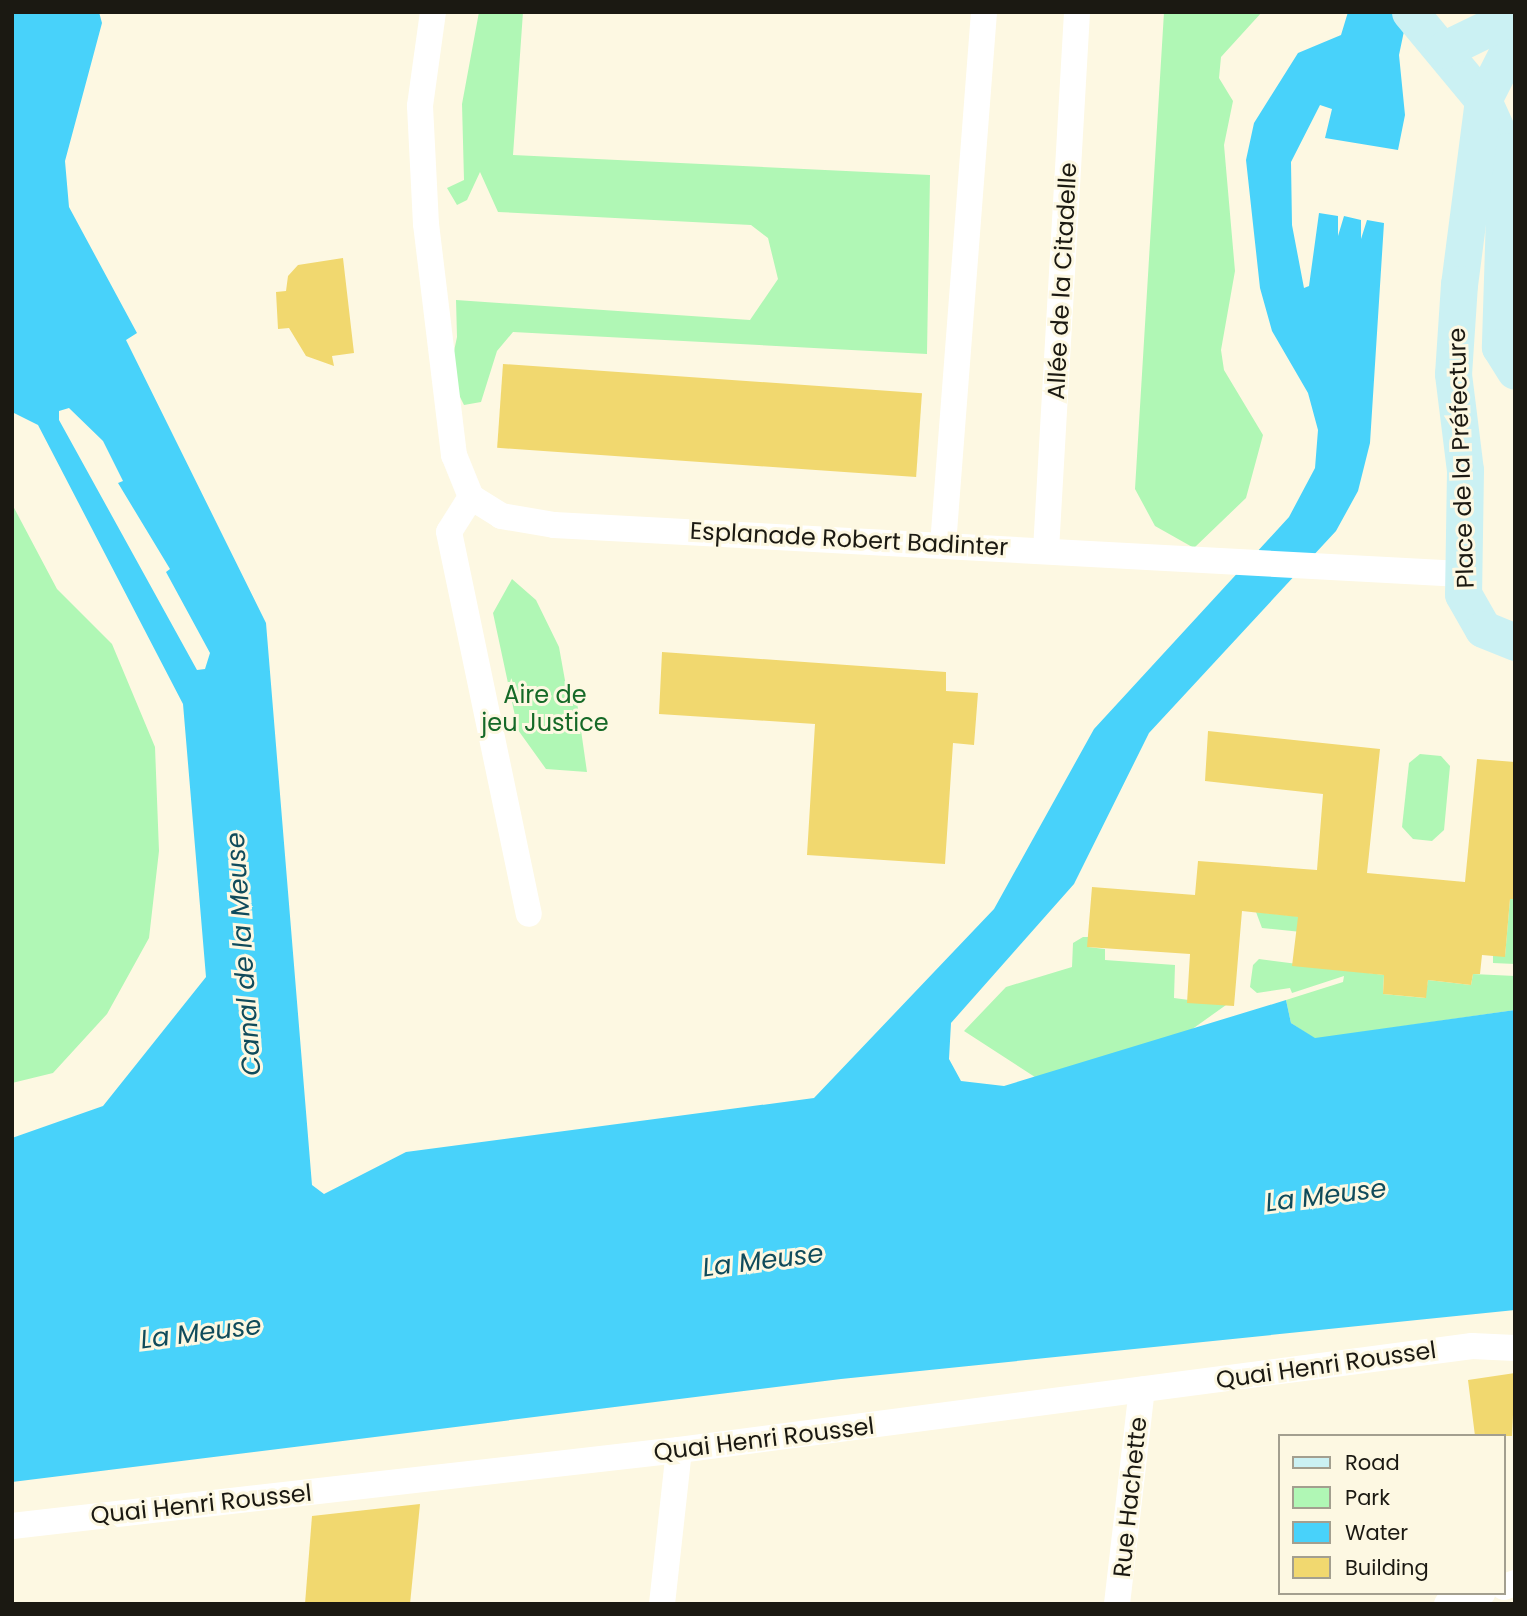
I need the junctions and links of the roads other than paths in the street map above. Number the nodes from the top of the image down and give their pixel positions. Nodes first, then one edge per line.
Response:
1 (433, 12) edge
2 (984, 12) edge
3 (1077, 12) edge
4 (1515, 15) edge
5 (1426, 31) edge
6 (1515, 37) edge
7 (1483, 100) junction
8 (1515, 371) edge
9 (471, 497) junction
10 (943, 545) junction
11 (1046, 550) junction
12 (1462, 574) junction
13 (1505, 639) edge
14 (529, 914) dead end
15 (1515, 1348) edge
16 (1142, 1389) junction
17 (680, 1450) junction
18 (12, 1526) edge
19 (1476, 1595) edge
20 (662, 1604) edge
21 (1117, 1604) edge
22 (1447, 1604) edge

1 - 9 street
2 - 10 street
3 - 11 street, Allée de la Citadelle
4 - 5 main road
5 - 7 main road
6 - 7 main road, Place de la Préfecture
7 - 8 main road
7 - 12 main road, Place de la Préfecture
9 - 10 street, Esplanade Robert Badinter
9 - 14 street
10 - 11 street, Esplanade Robert Badinter
11 - 12 street, Esplanade Robert Badinter
12 - 13 main road, Place de la Préfecture
15 - 16 street, Quai Henri Roussel
16 - 17 street, Quai Henri Roussel
16 - 21 street, Rue Hachette
17 - 18 street, Quai Henri Roussel
17 - 20 street
19 - 22 street

